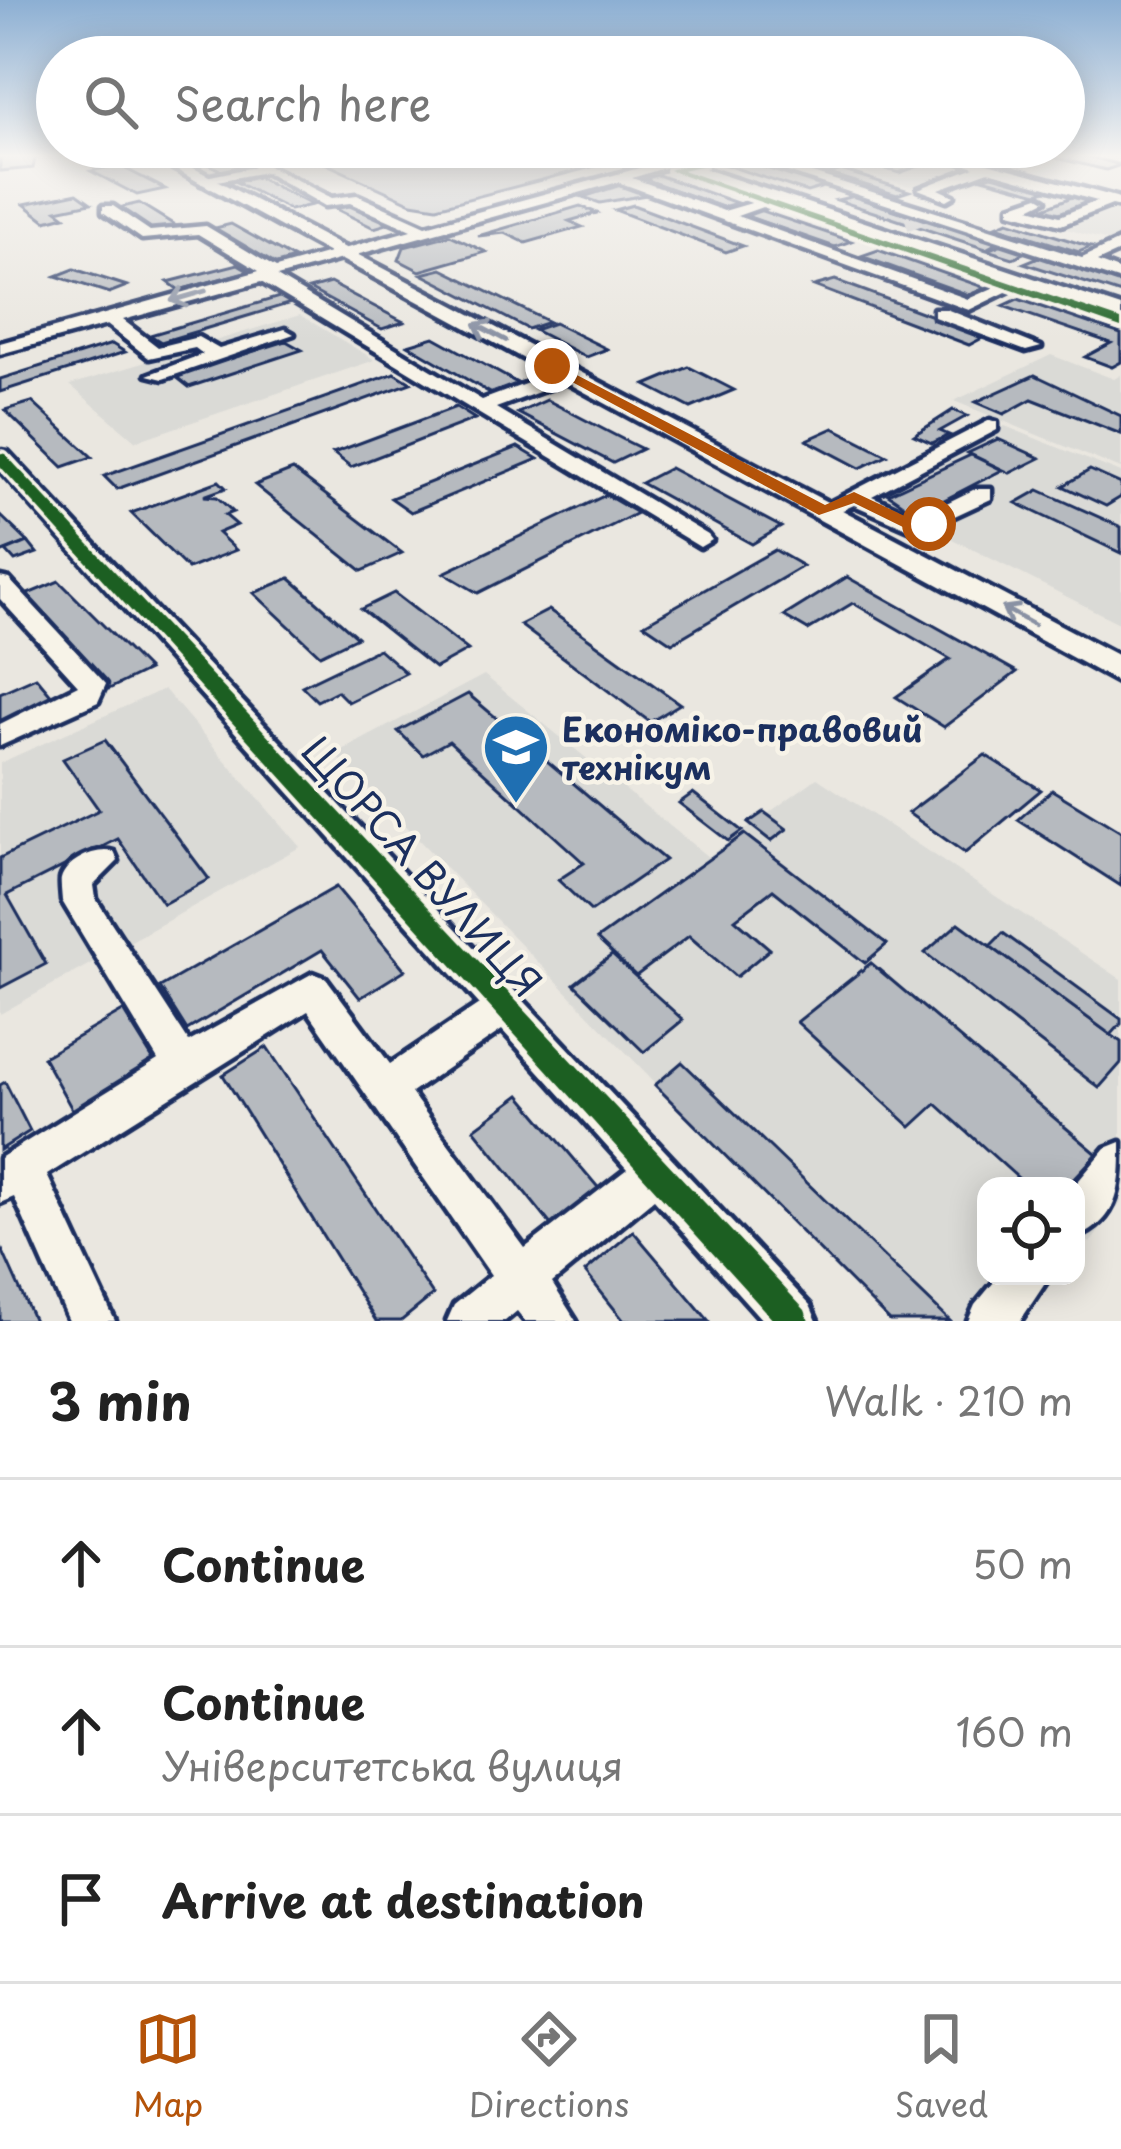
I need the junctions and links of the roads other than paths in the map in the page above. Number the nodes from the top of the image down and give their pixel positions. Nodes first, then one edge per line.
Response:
1 (119, 217) edge
2 (273, 217) edge
3 (393, 217) edge
4 (464, 217) edge
5 (472, 217) edge
6 (682, 217) edge
7 (725, 217) edge
8 (830, 217) edge
9 (915, 217) tunnel mouth
10 (467, 218) junction
11 (919, 218) junction
12 (422, 230) junction
13 (879, 233) junction
14 (1121, 245) edge
15 (341, 253) junction
16 (1082, 263) junction
17 (267, 273) junction
18 (1121, 276) edge
19 (1021, 281) junction
20 (969, 305) junction
21 (1121, 315) edge
22 (109, 318) junction
23 (285, 334) dead end
24 (0, 350) edge
25 (217, 356) junction
26 (569, 374) junction
27 (156, 375) dead end
28 (480, 407) junction
29 (990, 427) dead end
30 (0, 457) edge
31 (983, 494) dead end
32 (854, 496) junction
33 (825, 511) junction
34 (700, 539) dead end
35 (0, 584) edge
36 (1120, 671) edge
37 (0, 736) edge
38 (102, 861) dead end
39 (507, 1006) junction
40 (183, 1066) junction
41 (385, 1089) junction
42 (1121, 1162) edge
43 (657, 1172) junction
44 (11, 1174) edge
45 (1085, 1206) edge
46 (521, 1279) junction
47 (1021, 1285) edge
48 (776, 1314) edge
49 (92, 1321) edge
50 (470, 1321) edge
51 (553, 1321) edge
52 (991, 1321) edge

1 - 17 street
2 - 15 main road
3 - 12 street
4 - 10 street
5 - 10 street
6 - 20 street
7 - 20 street
8 - 13 main road
9 - 11 street
10 - 12 street
11 - 13 street
11 - 16 street
12 - 15 street
13 - 19 main road
14 - 16 street
15 - 17 street
26 -> 15 main road
16 - 18 street
17 -> 22 street
17 - 28 street
19 - 20 street
19 - 21 main road
22 - 24 street
22 - 25 street
23 - 25 street
25 - 27 street
26 - 28 street
26 - 33 main road
28 - 34 street
29 - 32 street
30 - 39 street, ЩОРСА ВУЛИЦЯ
31 - 32 street
32 - 33 street
36 -> 33 main road
35 - 37 street
38 - 40 street
39 - 41 street
39 - 43 street, ЩОРСА ВУЛИЦЯ
40 - 41 street
40 - 44 street
41 - 46 street
42 - 45 street
43 - 46 street
43 - 48 street, ЩОРСА ВУЛИЦЯ
44 - 49 street
46 - 50 street
46 - 51 street
47 - 52 street

